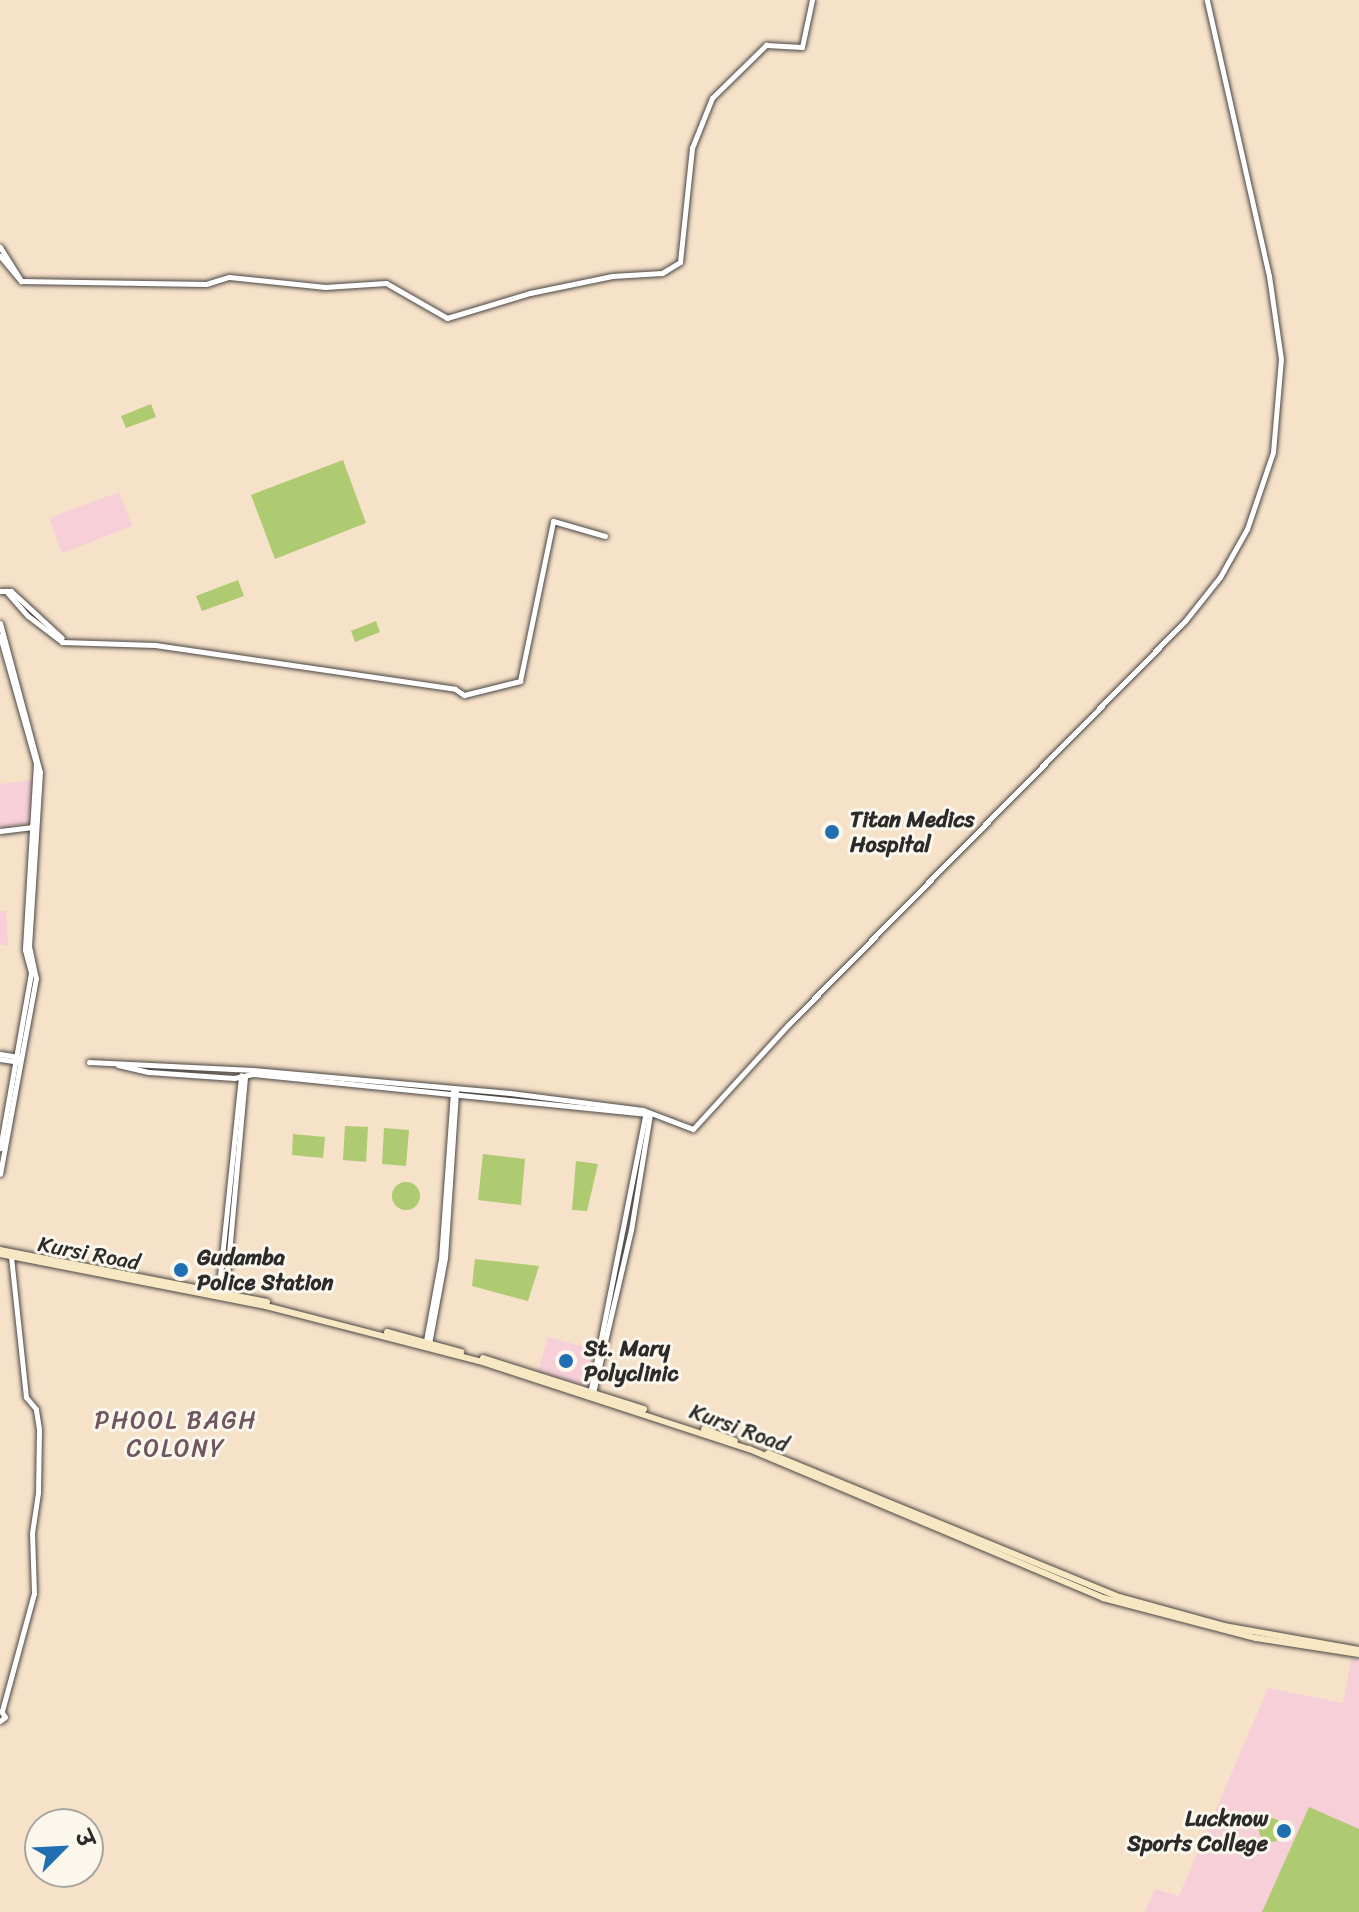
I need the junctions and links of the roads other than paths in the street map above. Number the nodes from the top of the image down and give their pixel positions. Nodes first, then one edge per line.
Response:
1 (812, 0) edge
2 (1207, 0) edge
3 (0, 247) edge
4 (0, 256) edge
5 (21, 281) junction
6 (605, 536) dead end
7 (6, 591) edge
8 (0, 623) edge
9 (0, 636) edge
10 (34, 827) junction
11 (0, 831) edge
12 (0, 1056) edge
13 (19, 1059) junction
14 (89, 1062) dead end
15 (243, 1075) junction
16 (454, 1091) junction
17 (647, 1113) junction
18 (0, 1148) edge
19 (0, 1174) edge
20 (0, 1252) edge
21 (11, 1256) junction
22 (221, 1294) junction
23 (427, 1345) junction
24 (591, 1392) junction
25 (1359, 1652) edge
26 (1, 1711) edge
27 (0, 1721) edge

1 - 5 street
2 - 17 street
3 - 5 street
4 - 5 street
6 - 7 street
8 - 10 street
9 - 10 street
10 - 11 street
10 - 13 street
12 - 13 street
13 - 18 street
13 - 19 street
14 - 15 street
15 - 16 street
15 - 22 street
16 - 17 street
16 - 23 street
17 - 24 street
20 - 21 main road, Kursi Road
20 - 22 main road, Kursi Road
21 - 22 main road, Kursi Road
21 - 26 street
22 - 23 main road, Kursi Road
23 - 24 main road, Kursi Road
24 - 25 main road, Kursi Road
26 - 27 street

